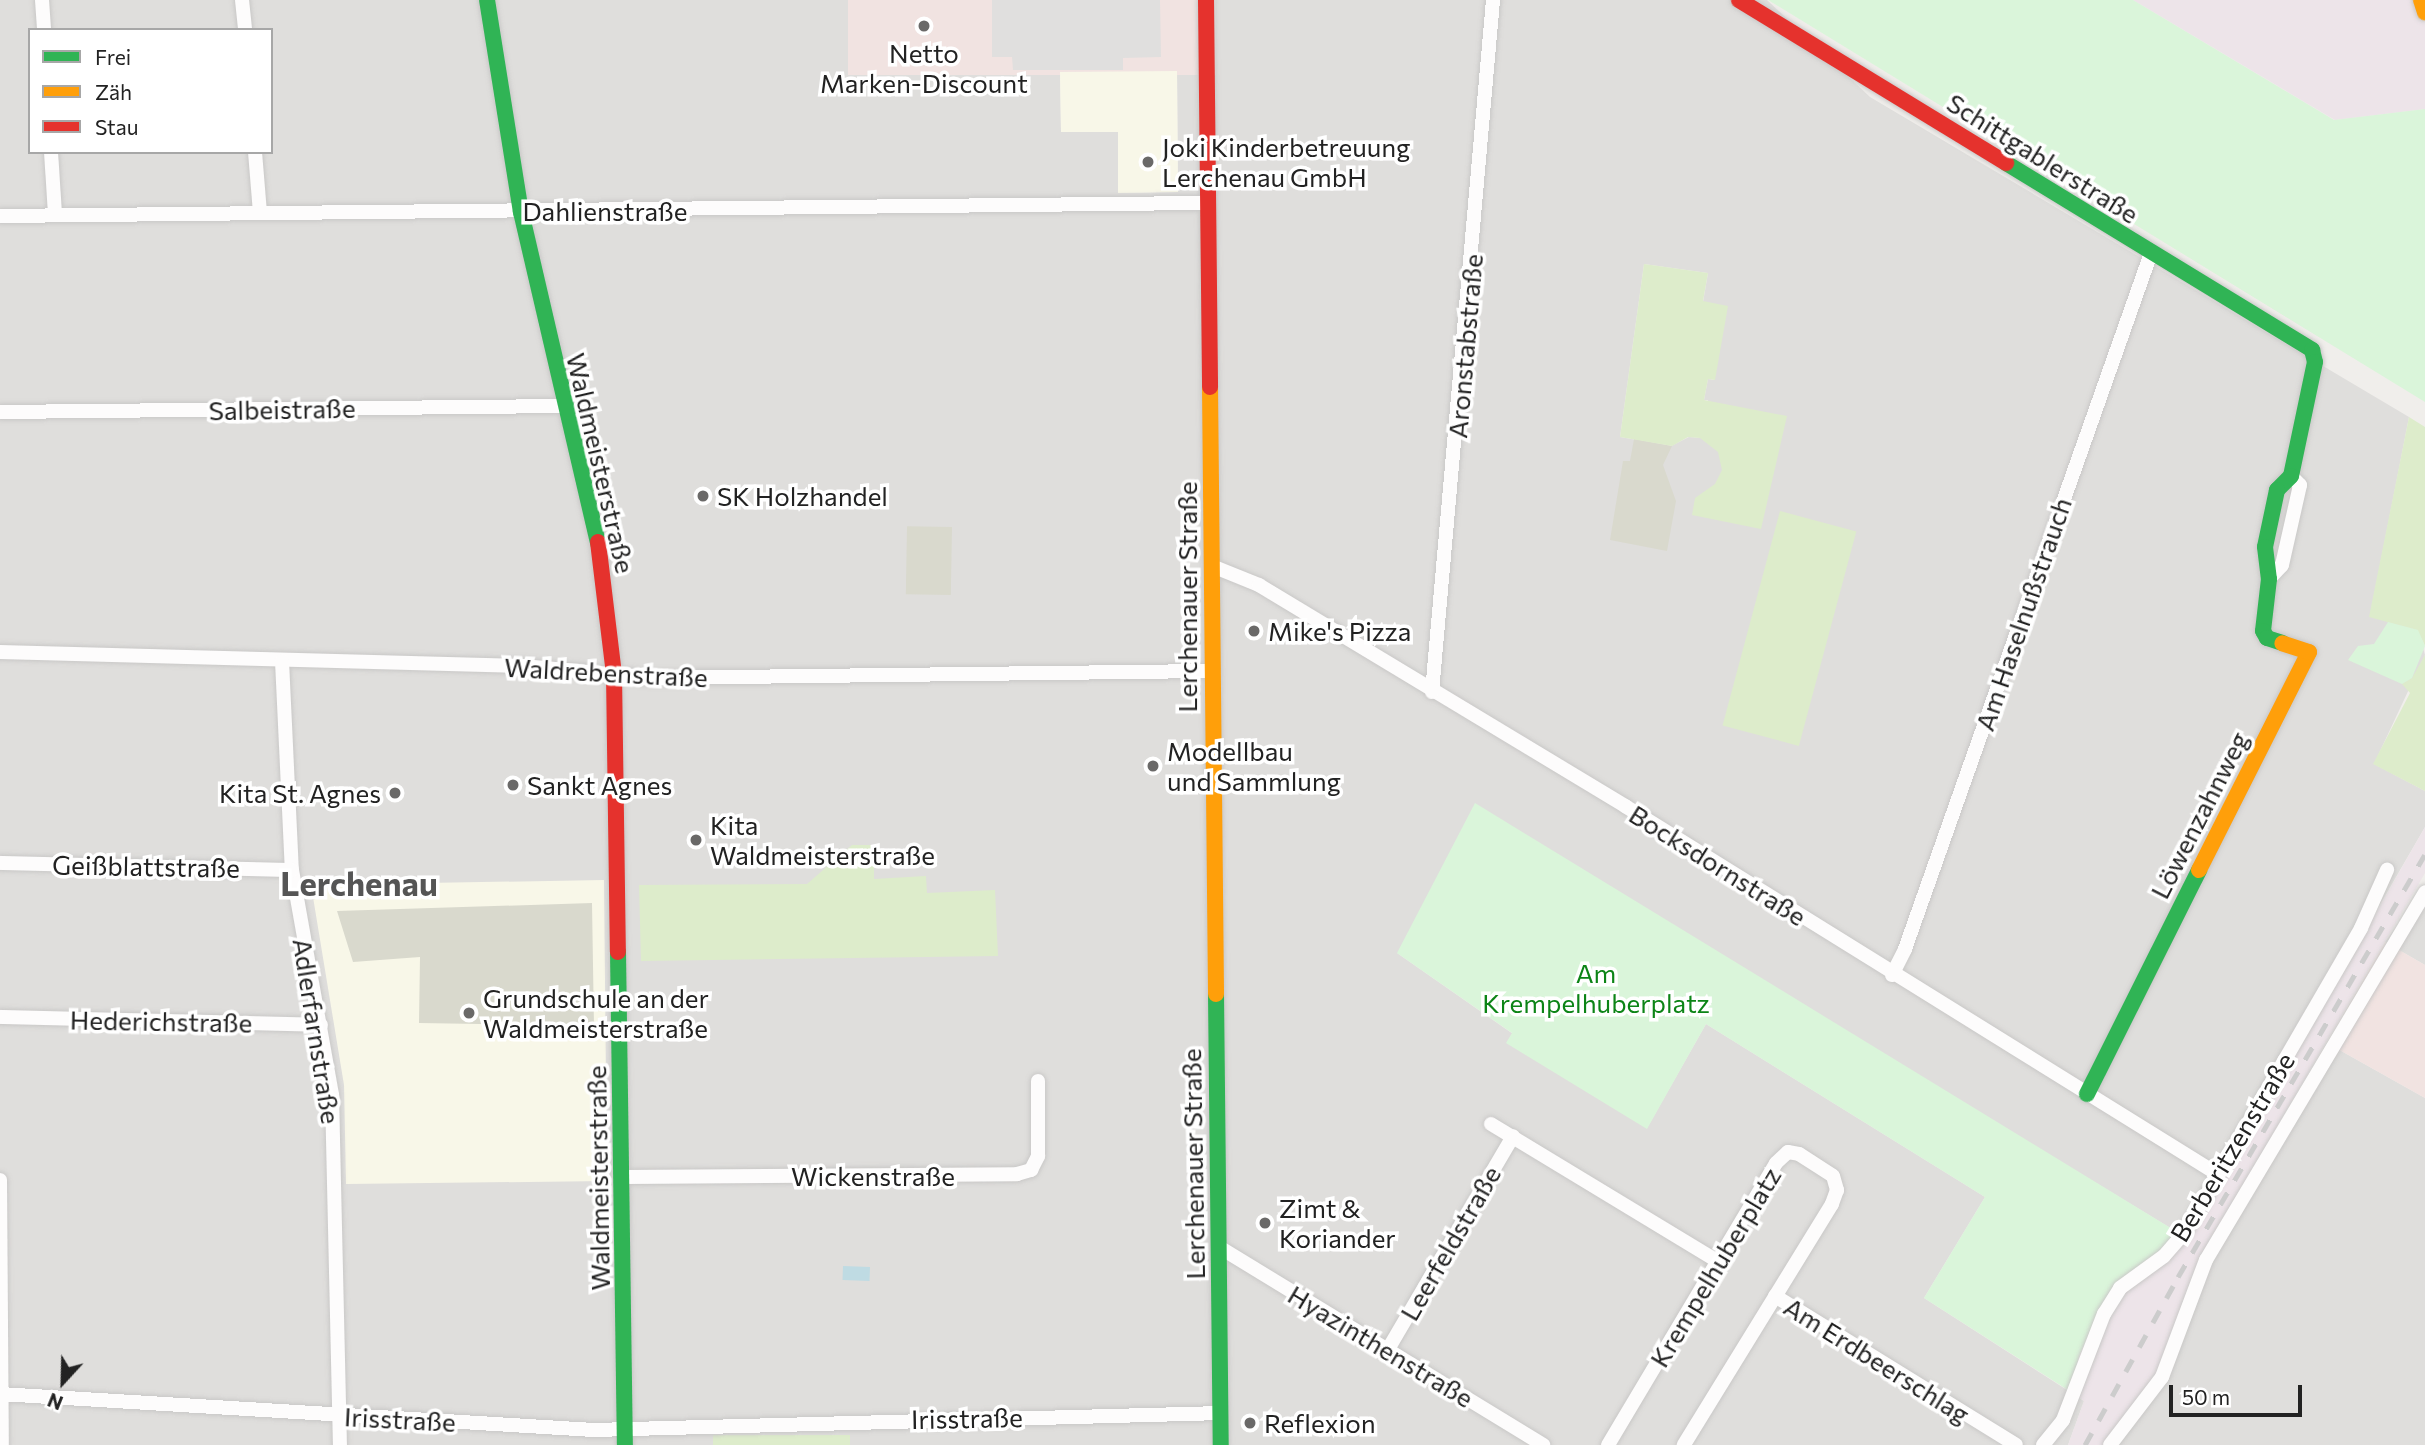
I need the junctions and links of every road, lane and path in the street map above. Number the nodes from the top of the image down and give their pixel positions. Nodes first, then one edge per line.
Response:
1 (42, 0) edge
2 (242, 0) edge
3 (487, 0) edge
4 (1206, 0) edge
5 (1493, 0) edge
6 (1739, 0) edge
7 (2421, 0) edge
8 (2425, 12) edge
9 (44, 28) edge
10 (244, 28) edge
11 (51, 154) edge
12 (255, 154) edge
13 (1209, 203) junction
14 (260, 212) junction
15 (521, 212) junction
16 (55, 215) junction
17 (0, 216) edge
18 (2151, 253) junction
19 (2315, 362) joint
20 (563, 405) junction
21 (0, 412) edge
22 (1212, 566) junction
23 (0, 652) edge
24 (282, 661) junction
25 (1212, 671) junction
26 (614, 674) junction
27 (1432, 692) junction
28 (0, 863) edge
29 (292, 870) junction
30 (2387, 870) dead end
31 (2425, 892) edge
32 (1892, 975) junction
33 (0, 1017) edge
34 (321, 1025) junction
35 (1038, 1080) dead end
36 (2087, 1094) junction
37 (1491, 1124) dead end
38 (1513, 1136) junction
39 (2219, 1175) junction
40 (624, 1177) junction
41 (0, 1180) edge
42 (1219, 1247) junction
43 (1717, 1261) junction
44 (1775, 1296) junction
45 (1387, 1350) junction
46 (1, 1394) edge
47 (1221, 1413) junction
48 (339, 1415) junction
49 (625, 1427) junction
50 (2, 1445) edge
51 (340, 1445) edge
52 (625, 1445) edge
53 (1221, 1445) edge
54 (1543, 1445) edge
55 (1608, 1445) edge
56 (1684, 1445) edge
57 (2015, 1445) edge
58 (2043, 1445) edge
59 (2110, 1445) edge

1 - 9 street
2 - 10 street
3 - 15 street, Waldmeisterstraße
4 - 13 street, Lerchenauer Straße
5 - 27 street, Aronstabstraße
6 - 18 street, Schittgablerstraße
7 - 8 street
11 - 16 street
12 - 14 street
13 - 15 street, Dahlienstraße
13 - 22 street, Lerchenauer Straße
14 - 15 street, Dahlienstraße
14 - 16 street, Dahlienstraße
15 - 20 street, Waldmeisterstraße
16 - 17 street, Dahlienstraße
18 - 19 street, Schittgablerstraße
18 - 32 street, Am Haselnußstrauch
19 - 36 street, Löwenzahnweg
20 - 21 street, Salbeistraße
20 - 26 street, Waldmeisterstraße
22 - 25 street, Lerchenauer Straße
22 - 27 street, Bocksdornstraße
23 - 24 street, Waldrebenstraße
24 - 26 street, Waldrebenstraße
24 - 29 street, Adlerfarnstraße
25 - 26 street, Waldrebenstraße
25 - 42 street, Lerchenauer Straße
26 - 40 street, Waldmeisterstraße
27 - 32 street, Bocksdornstraße
28 - 29 street, Geißblattstraße
29 - 34 street, Adlerfarnstraße
30 - 39 street, Berberitzenstraße
31 - 59 street, Berberitzenstraße
32 - 36 street, Bocksdornstraße
33 - 34 street, Hederichstraße
34 - 48 street, Adlerfarnstraße
35 - 40 street, Wickenstraße
36 - 39 street, Bocksdornstraße
37 - 38 street
38 - 43 street
38 - 45 street, Leerfeldstraße
39 - 58 street, Berberitzenstraße
40 - 49 street, Waldmeisterstraße
41 - 46 street
42 - 45 street, Hyazinthenstraße
42 - 47 street, Lerchenauer Straße
43 - 44 street, Krempelhuberplatz
43 - 55 street, Krempelhuberplatz
44 - 56 street, Krempelhuberplatz
44 - 57 street, Am Erdbeerschlag
45 - 54 street, Hyazinthenstraße
46 - 48 street, Irisstraße
46 - 50 street
47 - 49 street, Irisstraße
47 - 53 street, Lerchenauer Straße
48 - 49 street, Irisstraße
48 - 51 street, Adlerfarnstraße
49 - 52 street, Waldmeisterstraße

